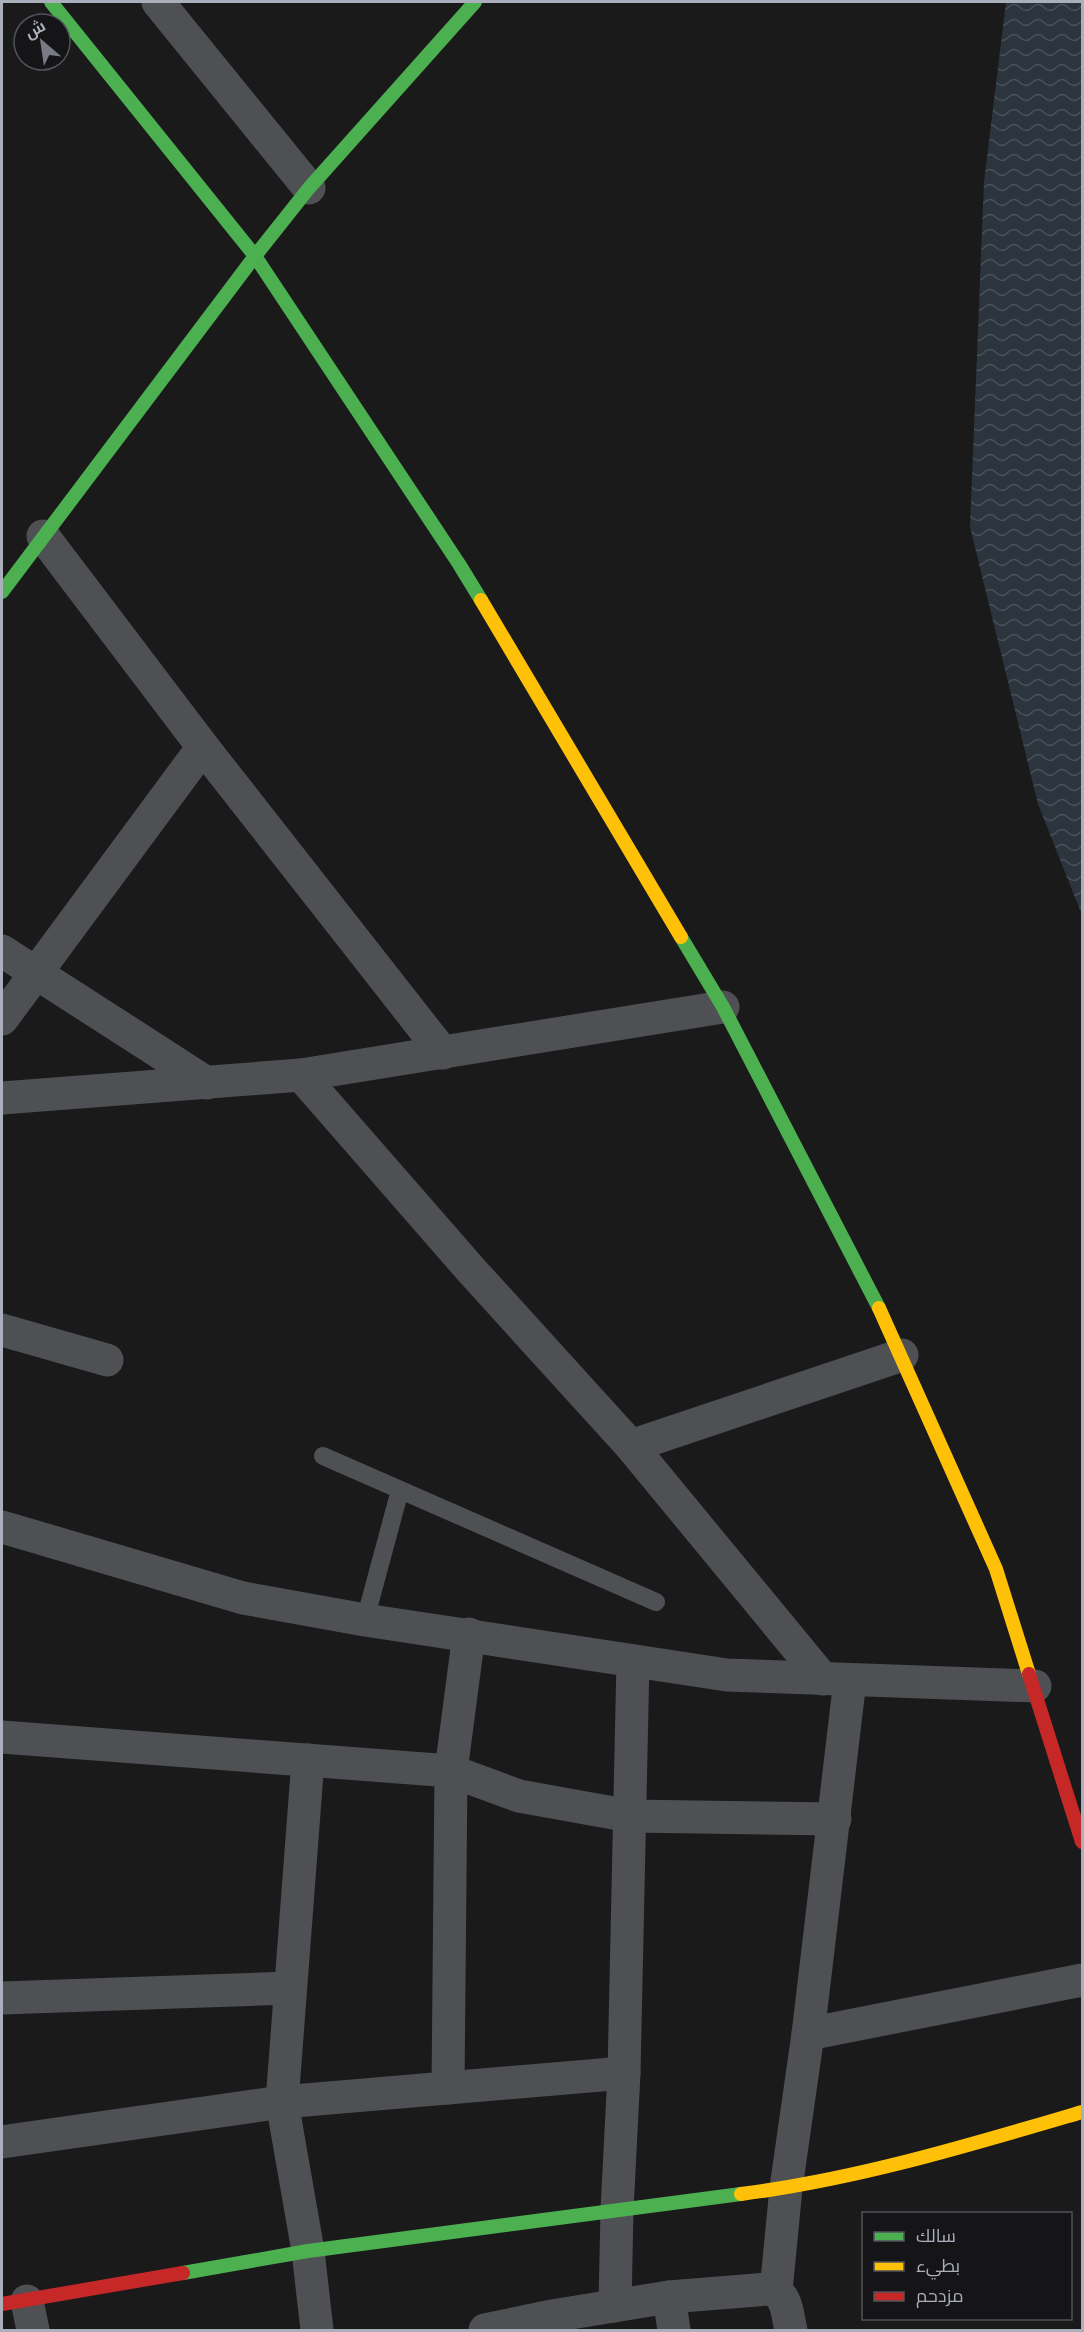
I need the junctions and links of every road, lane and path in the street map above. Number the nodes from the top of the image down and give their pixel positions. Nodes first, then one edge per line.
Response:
1 (51, 2) edge
2 (158, 2) edge
3 (475, 2) edge
4 (309, 188) junction
5 (255, 256) junction
6 (43, 536) junction
7 (2, 592) edge
8 (203, 747) junction
9 (2, 951) edge
10 (35, 972) junction
11 (723, 1007) junction
12 (2, 1019) edge
13 (443, 1053) junction
14 (301, 1075) junction
15 (207, 1083) junction
16 (2, 1098) edge
17 (2, 1330) edge
18 (902, 1355) junction
19 (107, 1360) dead end
20 (631, 1446) junction
21 (323, 1456) dead end
22 (400, 1490) junction
23 (2, 1527) edge
24 (656, 1602) dead end
25 (364, 1620) junction
26 (469, 1634) junction
27 (633, 1661) junction
28 (836, 1679) junction
29 (1035, 1686) junction
30 (2, 1737) edge
31 (308, 1760) junction
32 (452, 1771) junction
33 (630, 1816) junction
34 (835, 1819) junction
35 (1083, 1842) edge
36 (1083, 1980) edge
37 (290, 1988) junction
38 (2, 1998) edge
39 (808, 2034) junction
40 (624, 2073) junction
41 (448, 2088) junction
42 (282, 2102) junction
43 (1083, 2112) edge
44 (2, 2142) edge
45 (786, 2188) junction
46 (617, 2210) junction
47 (308, 2251) junction
48 (776, 2291) junction
49 (669, 2297) junction
50 (615, 2306) junction
51 (21, 2312) edge
52 (554, 2324) edge
53 (317, 2331) edge
54 (485, 2331) edge
55 (674, 2331) edge
56 (791, 2331) edge

1 - 5 street
2 - 4 street
3 - 4 street
4 - 5 street
5 - 6 street
5 - 11 street
6 - 7 street
6 - 8 street
8 - 10 street
8 - 13 street
9 - 10 street
10 - 12 street
10 - 15 street
11 - 13 street
11 - 18 street
13 - 14 street
14 - 15 street
14 - 20 street
15 - 16 street
17 - 19 street
18 - 20 street
18 - 29 street
20 - 28 street
21 - 22 lane
22 - 24 lane
22 - 25 lane
23 - 25 street
25 - 26 street
26 - 27 street
26 - 32 street
27 - 28 street
27 - 33 street
28 - 29 street
28 - 34 street
29 - 35 street
30 - 31 street
31 - 32 street
31 - 37 street
32 - 33 street
32 - 41 street
33 - 34 street
33 - 40 street
34 - 39 street
36 - 39 street
37 - 38 street
37 - 42 street
39 - 45 street
40 - 41 street
40 - 46 street
41 - 42 street
42 - 44 street
42 - 47 street
43 - 45 street
45 - 46 street
45 - 48 street
46 - 47 street
46 - 50 street
47 - 51 street
47 - 53 street
48 - 49 street
48 - 56 street
49 - 50 street
49 - 55 street
50 - 52 street
52 - 54 street

